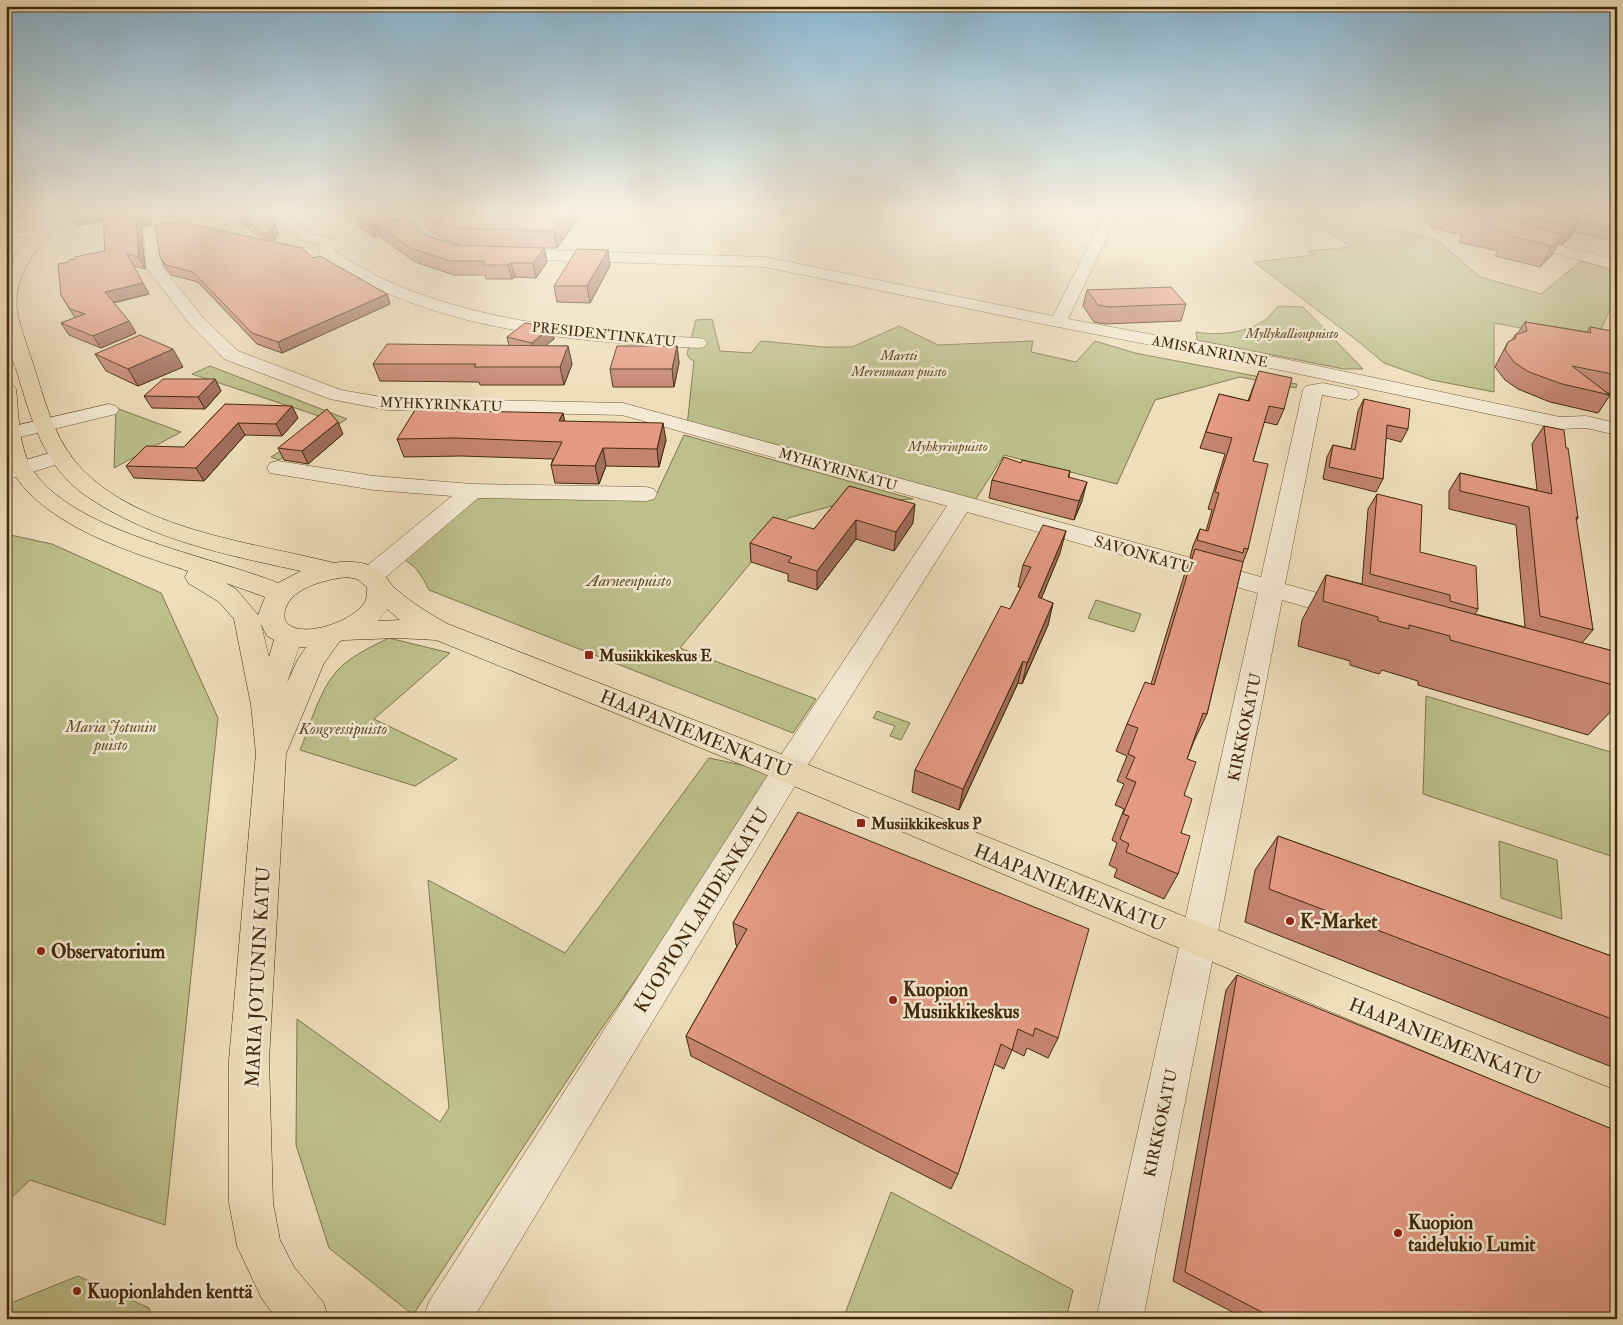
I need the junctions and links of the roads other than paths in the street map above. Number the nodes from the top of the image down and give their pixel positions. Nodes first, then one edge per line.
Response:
1 (14, 274) edge
2 (159, 274) edge
3 (361, 274) edge
4 (821, 274) edge
5 (1082, 274) edge
6 (1058, 322) junction
7 (698, 343) dead end
8 (6, 389) edge
9 (109, 410) dead end
10 (1560, 423) junction
11 (46, 425) junction
12 (1617, 428) edge
13 (12, 433) junction
14 (1617, 442) edge
15 (60, 456) junction
16 (278, 468) dead end
17 (14, 470) edge
18 (472, 492) junction
19 (646, 494) dead end
20 (960, 503) junction
21 (155, 552) junction
22 (332, 570) junction
23 (376, 583) junction
24 (1272, 590) junction
25 (281, 595) junction
26 (1367, 616) edge
27 (439, 632) junction
28 (337, 633) junction
29 (288, 636) junction
30 (265, 705) junction
31 (271, 754) junction
32 (788, 770) junction
33 (1199, 940) junction
34 (1617, 1112) edge
35 (306, 1319) edge
36 (446, 1319) edge
37 (1120, 1319) edge

1 - 11 main road
2 - 20 street, MYHKYRINKATU
3 - 7 street, PRESIDENTINKATU
4 - 6 street, AMISKANRINNE
5 - 6 street
6 - 10 street, AMISKANRINNE
8 - 13 main road
9 - 11 street
10 - 12 street
10 - 14 street
10 - 24 street, KIRKKOKATU
11 - 13 street
11 - 15 main road
13 - 17 main road
15 - 17 street
15 - 22 main road
16 - 18 street
17 - 21 main road
18 - 19 street
18 - 23 street
20 - 24 street, SAVONKATU
20 - 32 street, KUOPIONLAHDENKATU
21 - 25 main road
21 - 30 main road
22 - 23 main road
22 - 25 main road
23 - 27 main road, HAAPANIEMENKATU
23 - 28 main road
24 - 26 street, SAVONKATU
24 - 33 street, KIRKKOKATU
25 - 29 main road
27 - 28 main road, HAAPANIEMENKATU
27 - 32 main road, HAAPANIEMENKATU
28 - 29 main road
28 - 31 main road, MARIA JOTUNIN KATU
29 - 30 main road
30 - 31 main road
31 - 35 main road, MARIA JOTUNIN KATU
32 - 33 main road, HAAPANIEMENKATU
32 - 36 street, KUOPIONLAHDENKATU
33 - 34 main road, HAAPANIEMENKATU
33 - 37 street, KIRKKOKATU

